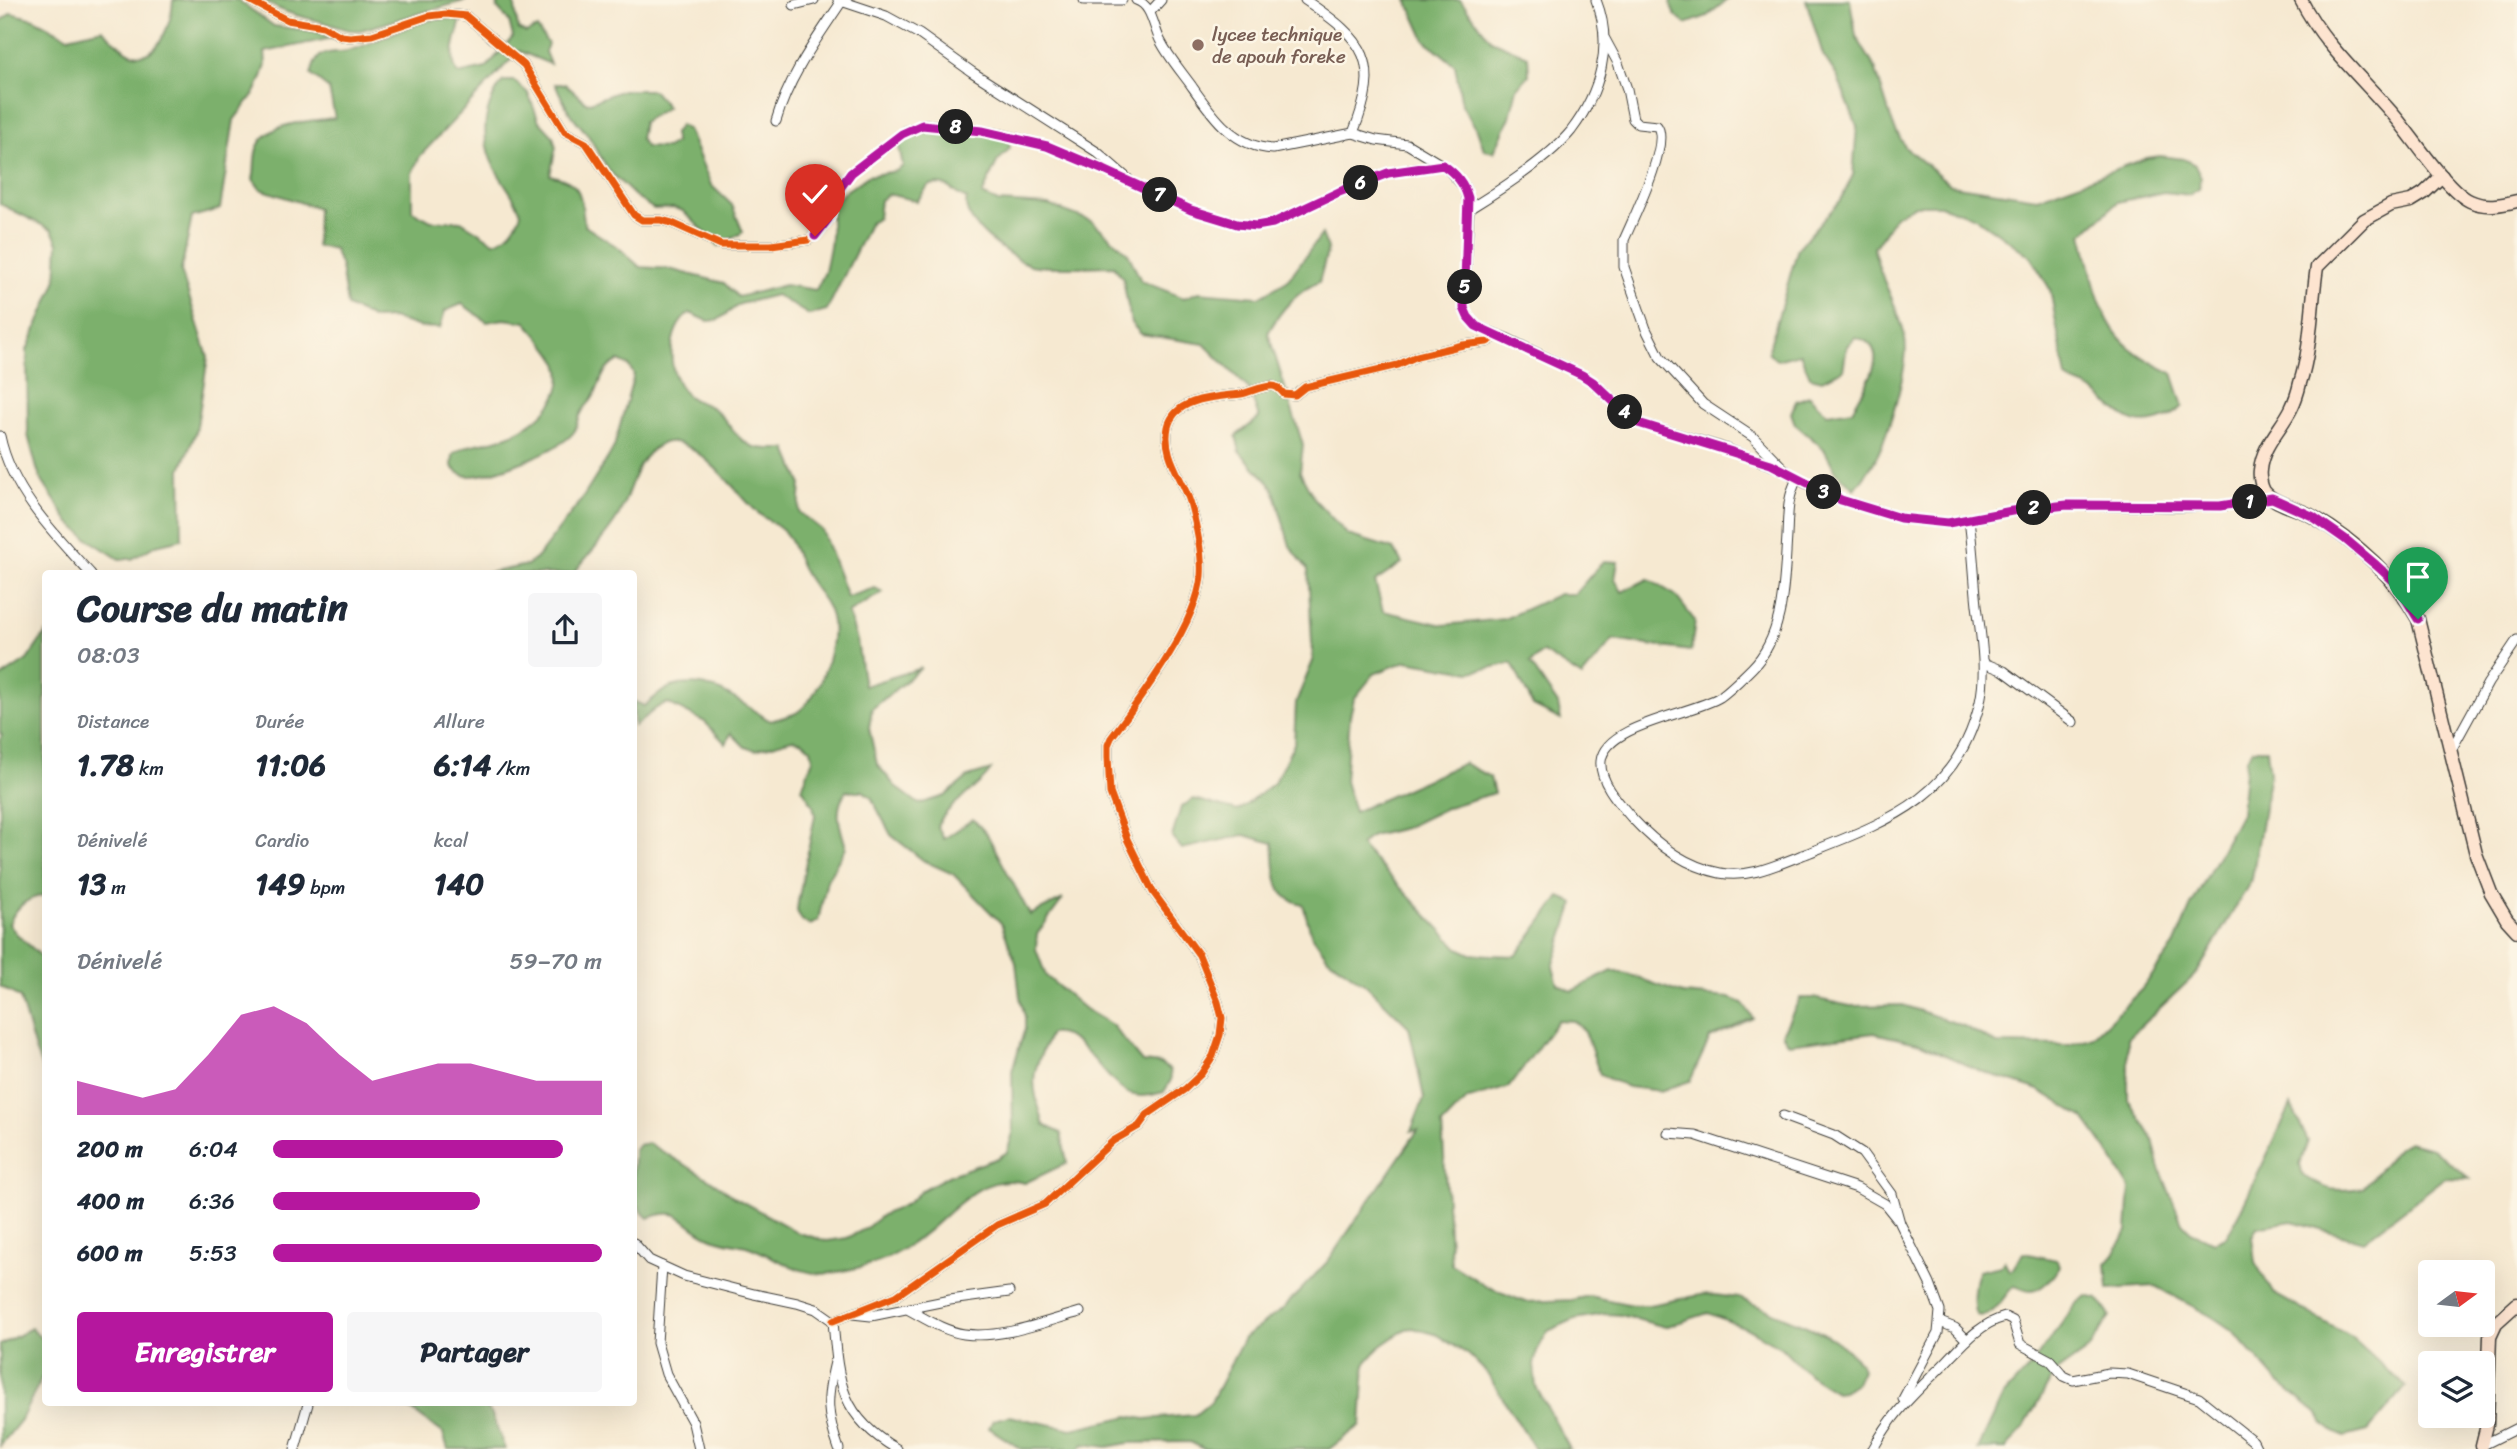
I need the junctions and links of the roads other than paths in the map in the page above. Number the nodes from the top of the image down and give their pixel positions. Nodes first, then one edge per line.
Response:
1 (248, 0) edge
2 (814, 0) edge
3 (871, 0) edge
4 (1084, 0) edge
5 (1122, 0) edge
6 (1136, 0) edge
7 (1161, 0) edge
8 (1305, 0) edge
9 (1597, 0) edge
10 (2301, 0) edge
11 (840, 1) edge
12 (794, 5) dead end
13 (861, 7) junction
14 (1150, 12) junction
15 (1605, 39) junction
16 (776, 121) dead end
17 (1353, 132) junction
18 (1443, 165) junction
19 (2442, 176) junction
20 (1131, 182) junction
21 (2517, 201) edge
22 (1469, 209) junction
23 (1499, 335) junction
24 (0, 436) edge
25 (1787, 472) junction
26 (1797, 479) junction
27 (2272, 498) junction
28 (1969, 520) junction
29 (88, 570) edge
30 (2517, 640) edge
31 (1984, 663) junction
32 (2073, 722) dead end
33 (2450, 751) junction
34 (2517, 931) edge
35 (1783, 1116) dead end
36 (1668, 1133) dead end
37 (1900, 1223) junction
38 (637, 1246) edge
39 (662, 1266) junction
40 (1009, 1292) dead end
41 (2517, 1304) edge
42 (909, 1310) junction
43 (1080, 1312) dead end
44 (850, 1314) junction
45 (832, 1321) junction
46 (1940, 1322) junction
47 (1967, 1340) junction
48 (836, 1357) junction
49 (307, 1406) edge
50 (1898, 1409) junction
51 (2517, 1428) edge
52 (2480, 1447) edge
53 (295, 1449) edge
54 (699, 1449) edge
55 (839, 1449) edge
56 (897, 1449) edge
57 (1873, 1449) edge
58 (2257, 1449) edge

1 - 20 street
2 - 12 street
3 - 13 street
4 - 5 street
6 - 14 street
7 - 14 street
8 - 17 street
9 - 15 street
10 - 19 street
11 - 13 street
11 - 16 street
13 - 20 street
14 - 17 street
15 - 22 street
15 - 25 street
17 - 18 street
18 - 20 street
18 - 22 street
19 - 21 street
19 - 27 street
22 - 23 street
23 - 25 street
23 - 44 street
24 - 29 street
25 - 26 street
26 - 28 street
26 - 31 street
27 - 28 street
27 - 33 street
28 - 31 street
30 - 33 street
31 - 32 street
33 - 34 street
35 - 37 street
36 - 37 street
37 - 46 street
38 - 39 street
39 - 45 street
39 - 54 street
40 - 42 street
41 - 52 street
42 - 43 street
42 - 44 street
44 - 45 street
45 - 48 street
46 - 47 street
46 - 50 street
47 - 50 street
47 - 58 street
48 - 55 street
48 - 56 street
49 - 53 street
50 - 57 street
51 - 52 street

